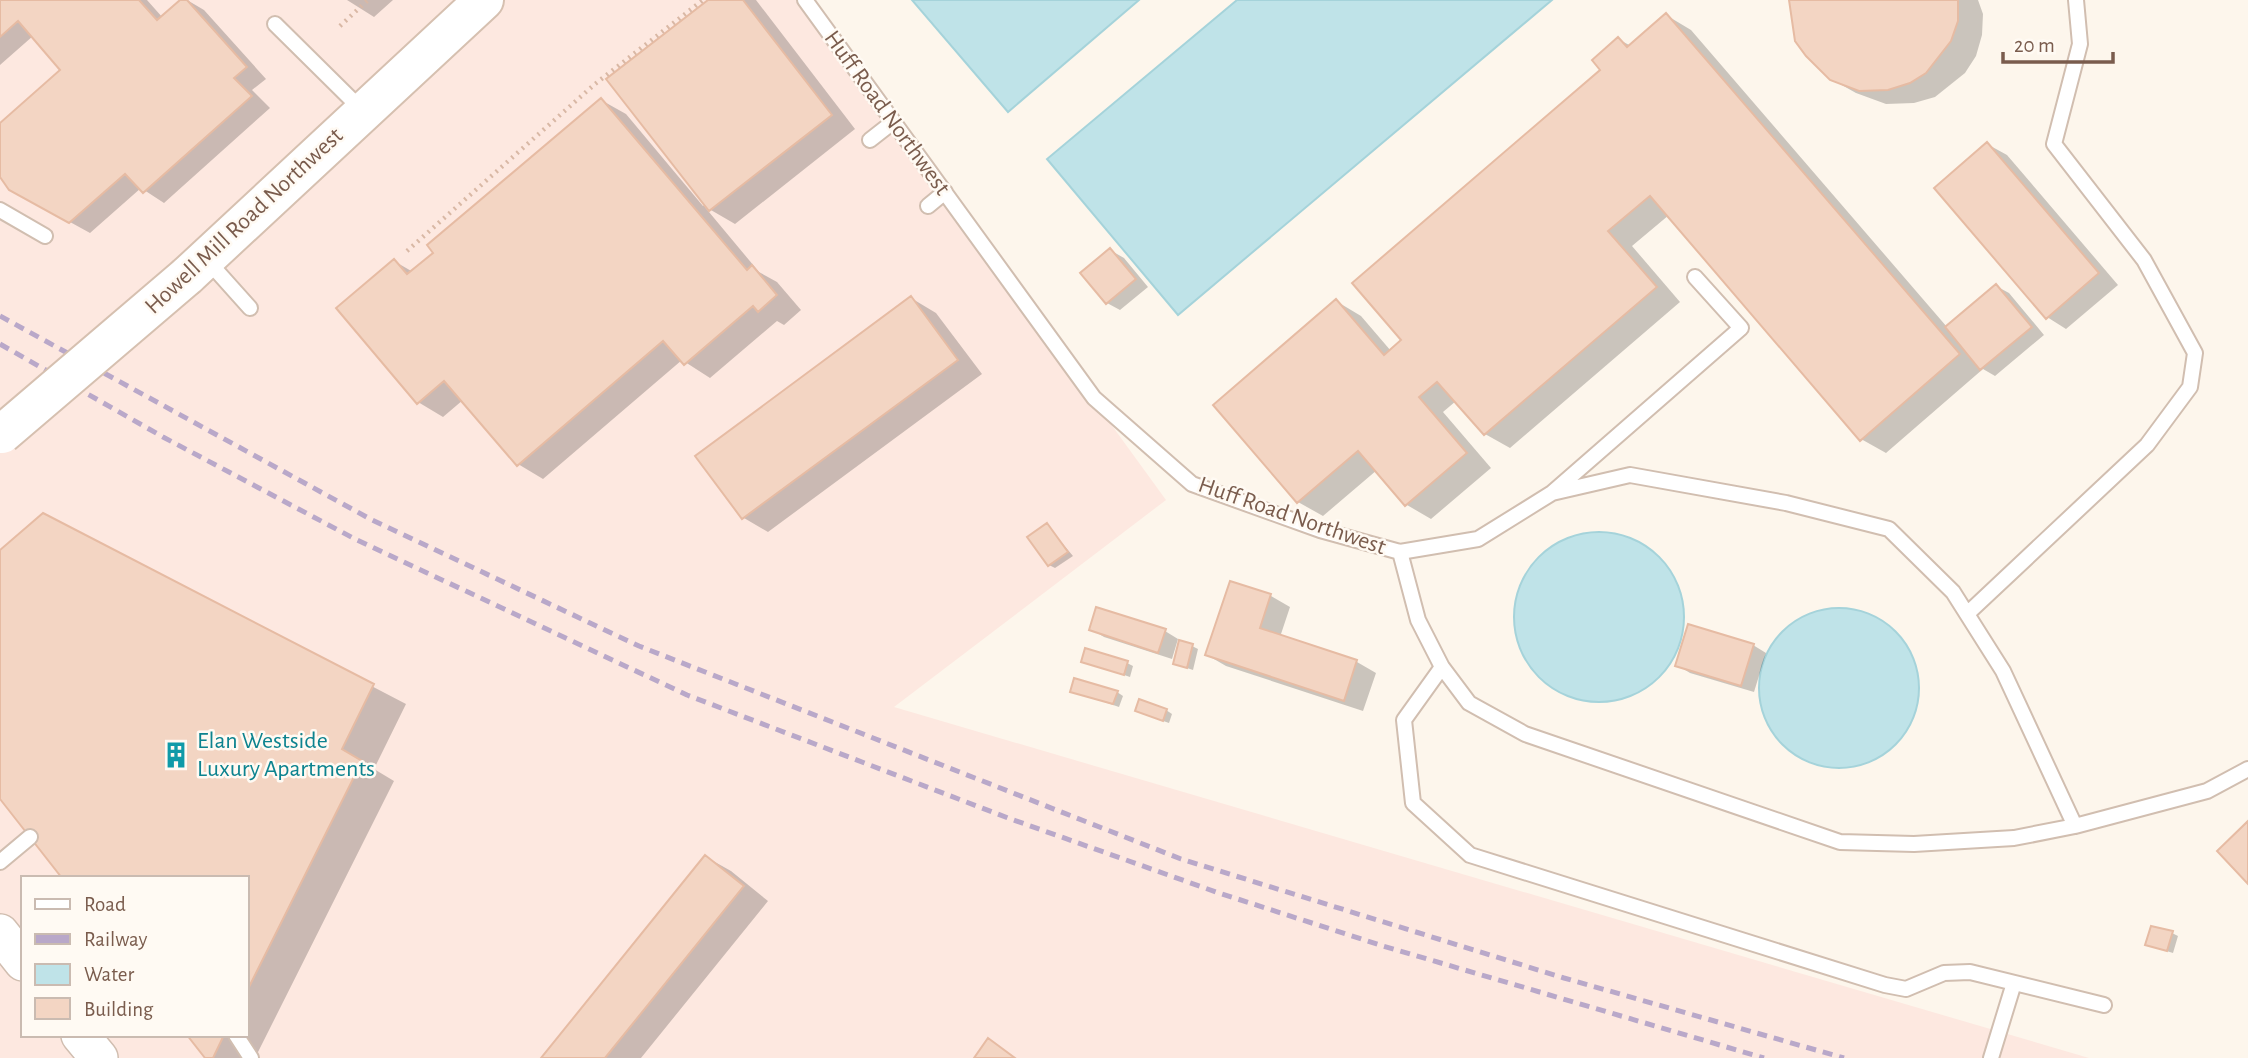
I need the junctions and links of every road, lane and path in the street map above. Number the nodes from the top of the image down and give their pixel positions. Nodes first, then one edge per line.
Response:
1 (368, 0) edge
2 (484, 0) edge
3 (703, 0) edge
4 (805, 0) edge
5 (2076, 0) edge
6 (275, 24) dead end
7 (340, 26) dead end
8 (363, 111) junction
9 (893, 122) junction
10 (870, 140) dead end
11 (945, 192) junction
12 (928, 206) dead end
13 (0, 210) edge
14 (46, 236) dead end
15 (407, 251) dead end
16 (197, 268) junction
17 (1695, 277) dead end
18 (250, 308) dead end
19 (1, 435) edge
20 (1552, 493) junction
21 (1400, 552) junction
22 (1967, 614) junction
23 (1442, 667) junction
24 (2248, 769) edge
25 (2075, 826) junction
26 (30, 837) dead end
27 (0, 862) edge
28 (0, 933) edge
29 (21, 959) edge
30 (2014, 983) junction
31 (2104, 1005) dead end
32 (82, 1037) edge
33 (237, 1037) edge
34 (99, 1058) edge
35 (251, 1058) edge
36 (1991, 1058) edge

1 - 7 path
2 - 8 main road, Howell Mill Road Northwest
3 - 15 path
4 - 9 lane, Huff Road Northwest
5 - 22 lane
6 - 8 lane
8 - 16 main road, Howell Mill Road Northwest
9 - 10 lane
9 - 11 lane, Huff Road Northwest
11 - 12 lane
11 - 21 lane, Huff Road Northwest
13 - 14 lane
16 - 18 lane
16 - 19 main road, Howell Mill Road Northwest, bridge
17 - 20 lane
20 - 21 lane, Huff Road Northwest
20 - 22 lane, Huff Road Northwest
21 - 23 lane
22 - 25 lane, Huff Road Northwest
23 - 25 lane
23 - 30 lane
24 - 25 lane
26 - 27 lane
28 - 29 street
30 - 31 lane
30 - 36 lane
32 - 34 street
33 - 35 lane

